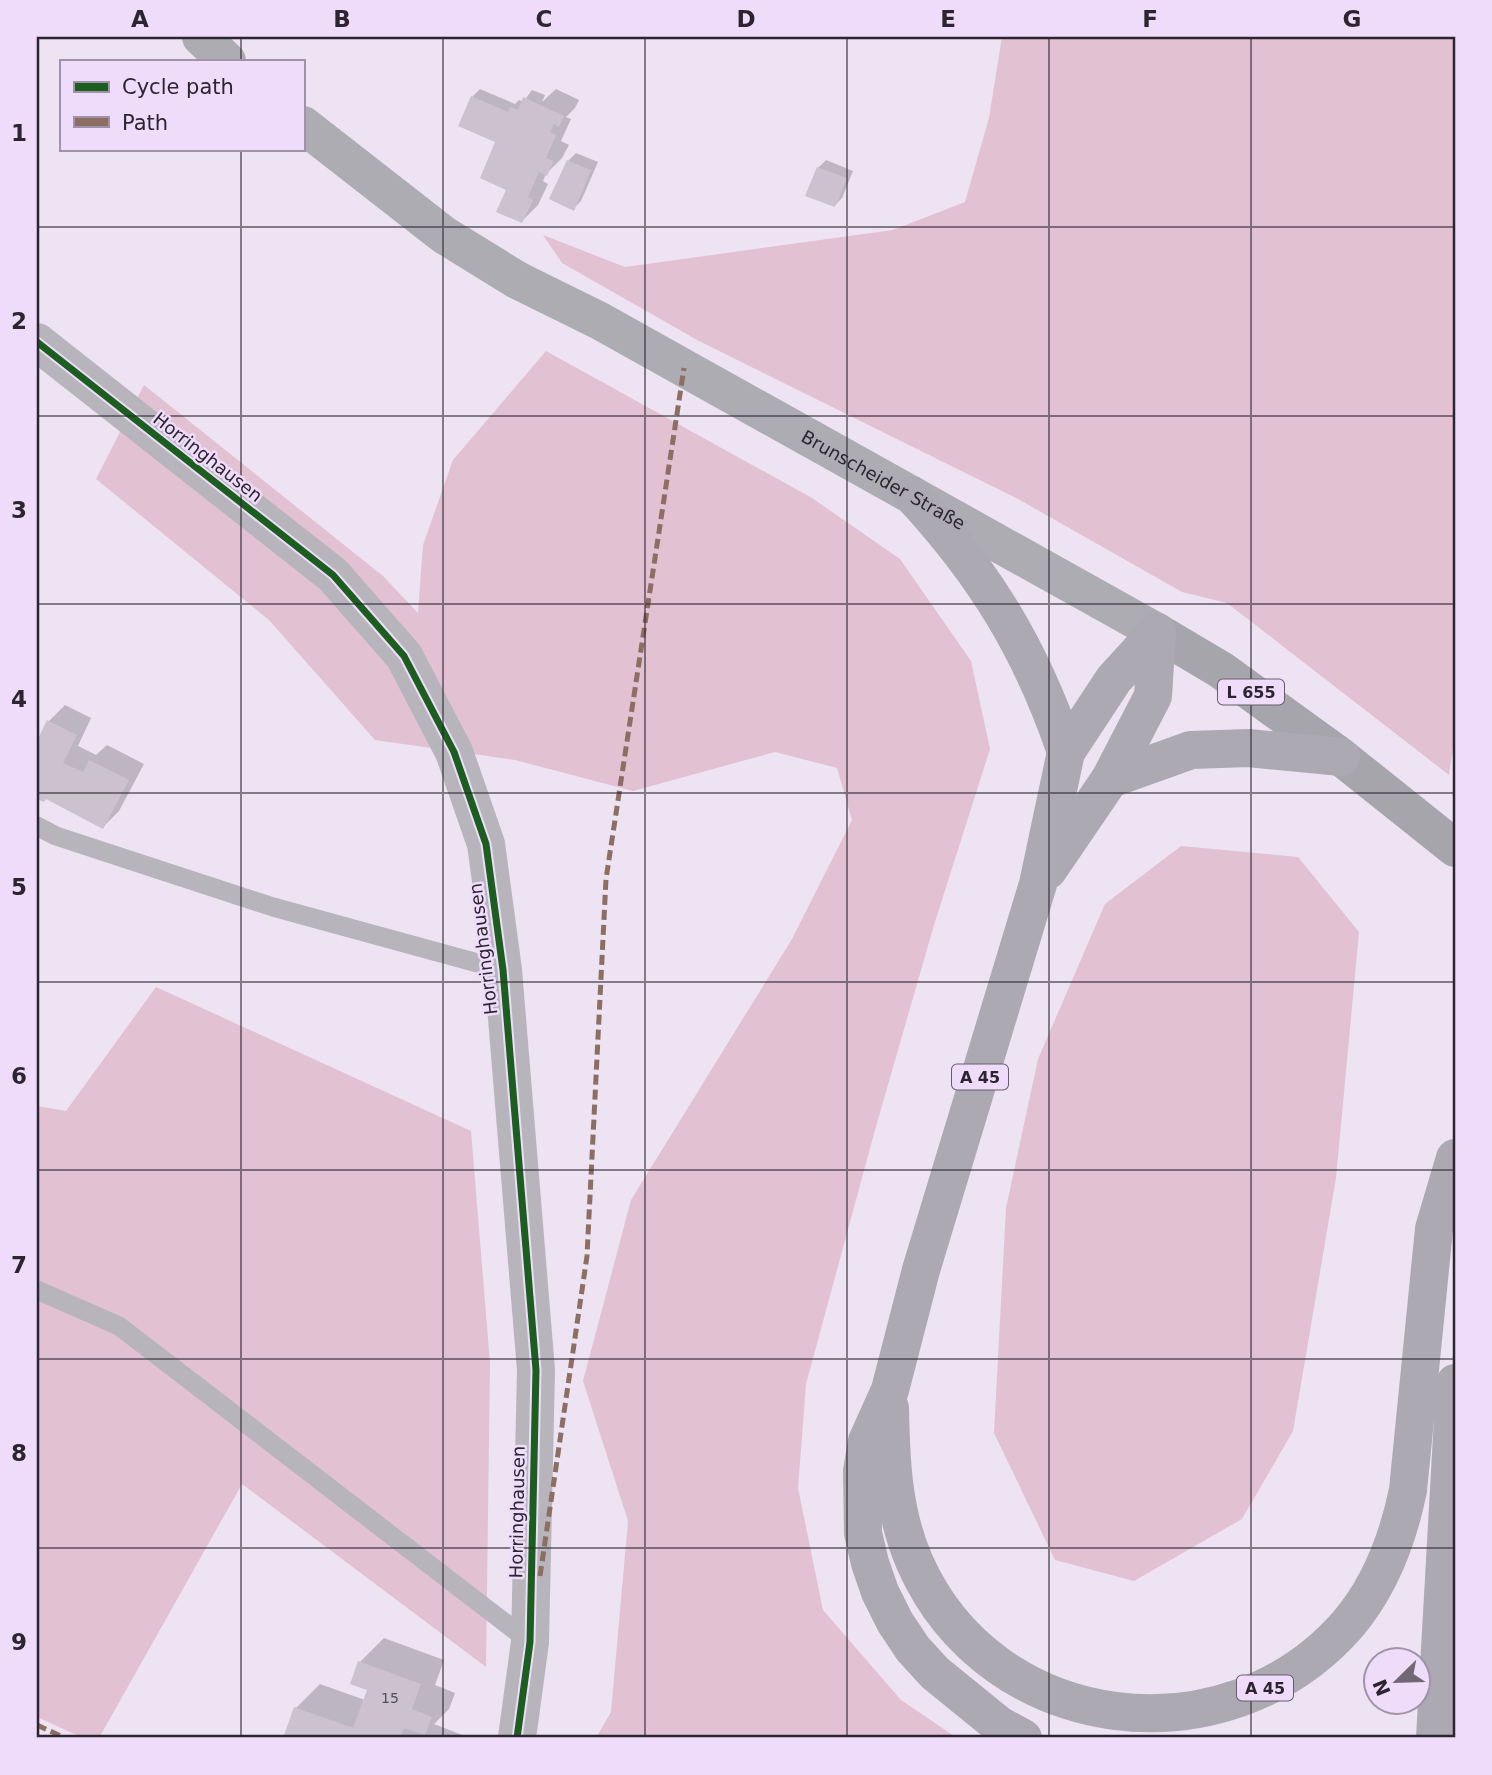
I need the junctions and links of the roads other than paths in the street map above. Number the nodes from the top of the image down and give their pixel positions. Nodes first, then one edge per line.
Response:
1 (201, 37) edge
2 (226, 60) edge
3 (304, 126) edge
4 (37, 342) edge
5 (912, 495) junction
6 (1157, 632) junction
7 (1066, 752) junction
8 (1341, 757) junction
9 (1110, 779) junction
10 (37, 826) edge
11 (1455, 848) edge
12 (1038, 884) junction
13 (503, 970) junction
14 (1455, 1158) edge
15 (37, 1290) edge
16 (1455, 1383) edge
17 (890, 1390) junction
18 (530, 1642) junction
19 (517, 1738) edge
20 (1023, 1738) edge
21 (1435, 1738) edge

1 - 2 main road
3 - 5 main road, Brunscheider Straße / L 655
4 - 13 street, Horringhausen
5 - 6 main road, Brunscheider Straße / L 655
5 - 7 highway
6 - 7 highway, A 45
6 - 8 main road, Brunscheider Straße / L 655
6 - 9 highway, A 45
7 - 12 highway, A 45
8 - 9 highway
8 - 11 main road, Brunscheider Straße / L 655
9 - 12 highway, A 45
10 - 13 lane, Horringhausen
12 - 17 highway, A 45
13 - 18 street, Horringhausen
14 - 17 highway, A 45
15 - 18 lane
16 - 21 highway
17 - 20 highway, A 45
18 - 19 street, Horringhausen

